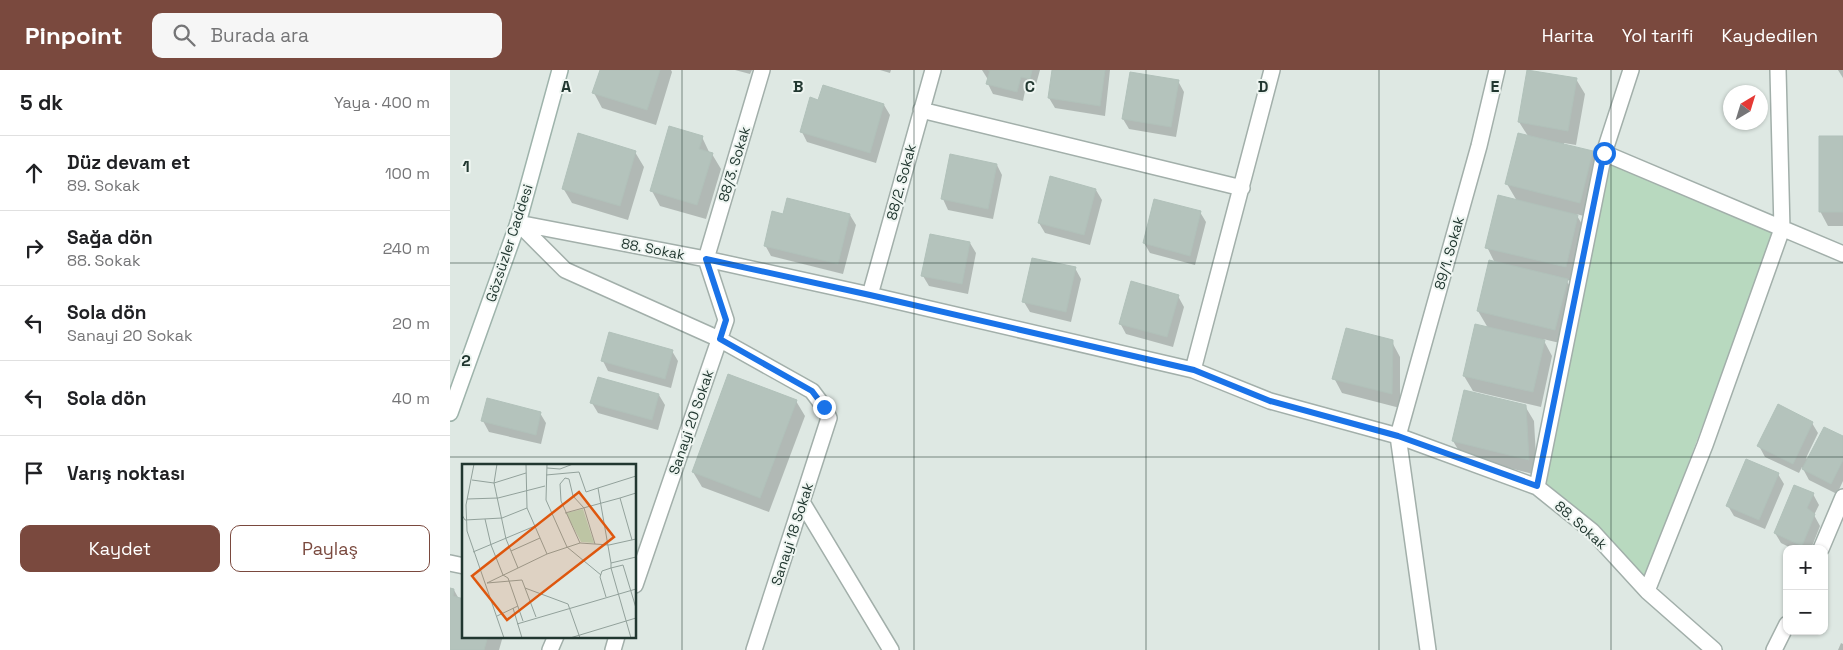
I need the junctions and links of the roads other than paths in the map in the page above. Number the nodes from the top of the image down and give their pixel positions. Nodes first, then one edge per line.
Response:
1 (560, 70) edge
2 (762, 70) edge
3 (933, 70) edge
4 (1272, 70) edge
5 (1497, 70) edge
6 (1631, 70) edge
7 (1778, 70) edge
8 (921, 110) junction
9 (1604, 153) junction
10 (1242, 188) junction
11 (518, 223) junction
12 (1782, 229) junction
13 (1843, 254) edge
14 (706, 259) junction
15 (870, 295) junction
16 (720, 339) junction
17 (1194, 370) junction
18 (450, 413) edge
19 (1398, 436) junction
20 (1537, 486) junction
21 (1843, 497) edge
22 (802, 502) junction
23 (1823, 545) edge
24 (636, 582) edge
25 (1647, 592) junction
26 (1783, 632) edge
27 (555, 638) edge
28 (550, 650) edge
29 (754, 650) edge
30 (891, 650) edge
31 (1428, 650) edge
32 (1714, 650) edge
33 (1774, 650) edge

1 - 11 street, Gözsüzler Caddesi
2 - 14 street, 88/3. Sokak
3 - 8 street, 88/2. Sokak
4 - 10 street
5 - 19 street, 89/1. Sokak
6 - 9 street
7 - 12 street
8 - 10 street
8 - 15 street, 88/2. Sokak
9 - 12 street
9 - 20 street
10 - 17 street
11 - 14 street, 88. Sokak
11 - 16 street
11 - 18 street, Gözsüzler Caddesi
12 - 13 street
12 - 25 street
14 - 15 street, 88. Sokak
14 - 16 street, Sanayi 20 Sokak
15 - 17 street, 88. Sokak
16 - 22 street, Sanayi 18 Sokak
16 - 24 street, Sanayi 20 Sokak
17 - 19 street, 88. Sokak
19 - 20 street, 88. Sokak
19 - 31 street
20 - 25 street, 88. Sokak
21 - 23 street
22 - 29 street, Sanayi 18 Sokak
22 - 30 street
25 - 32 street, 88. Sokak
26 - 33 street
27 - 28 street

